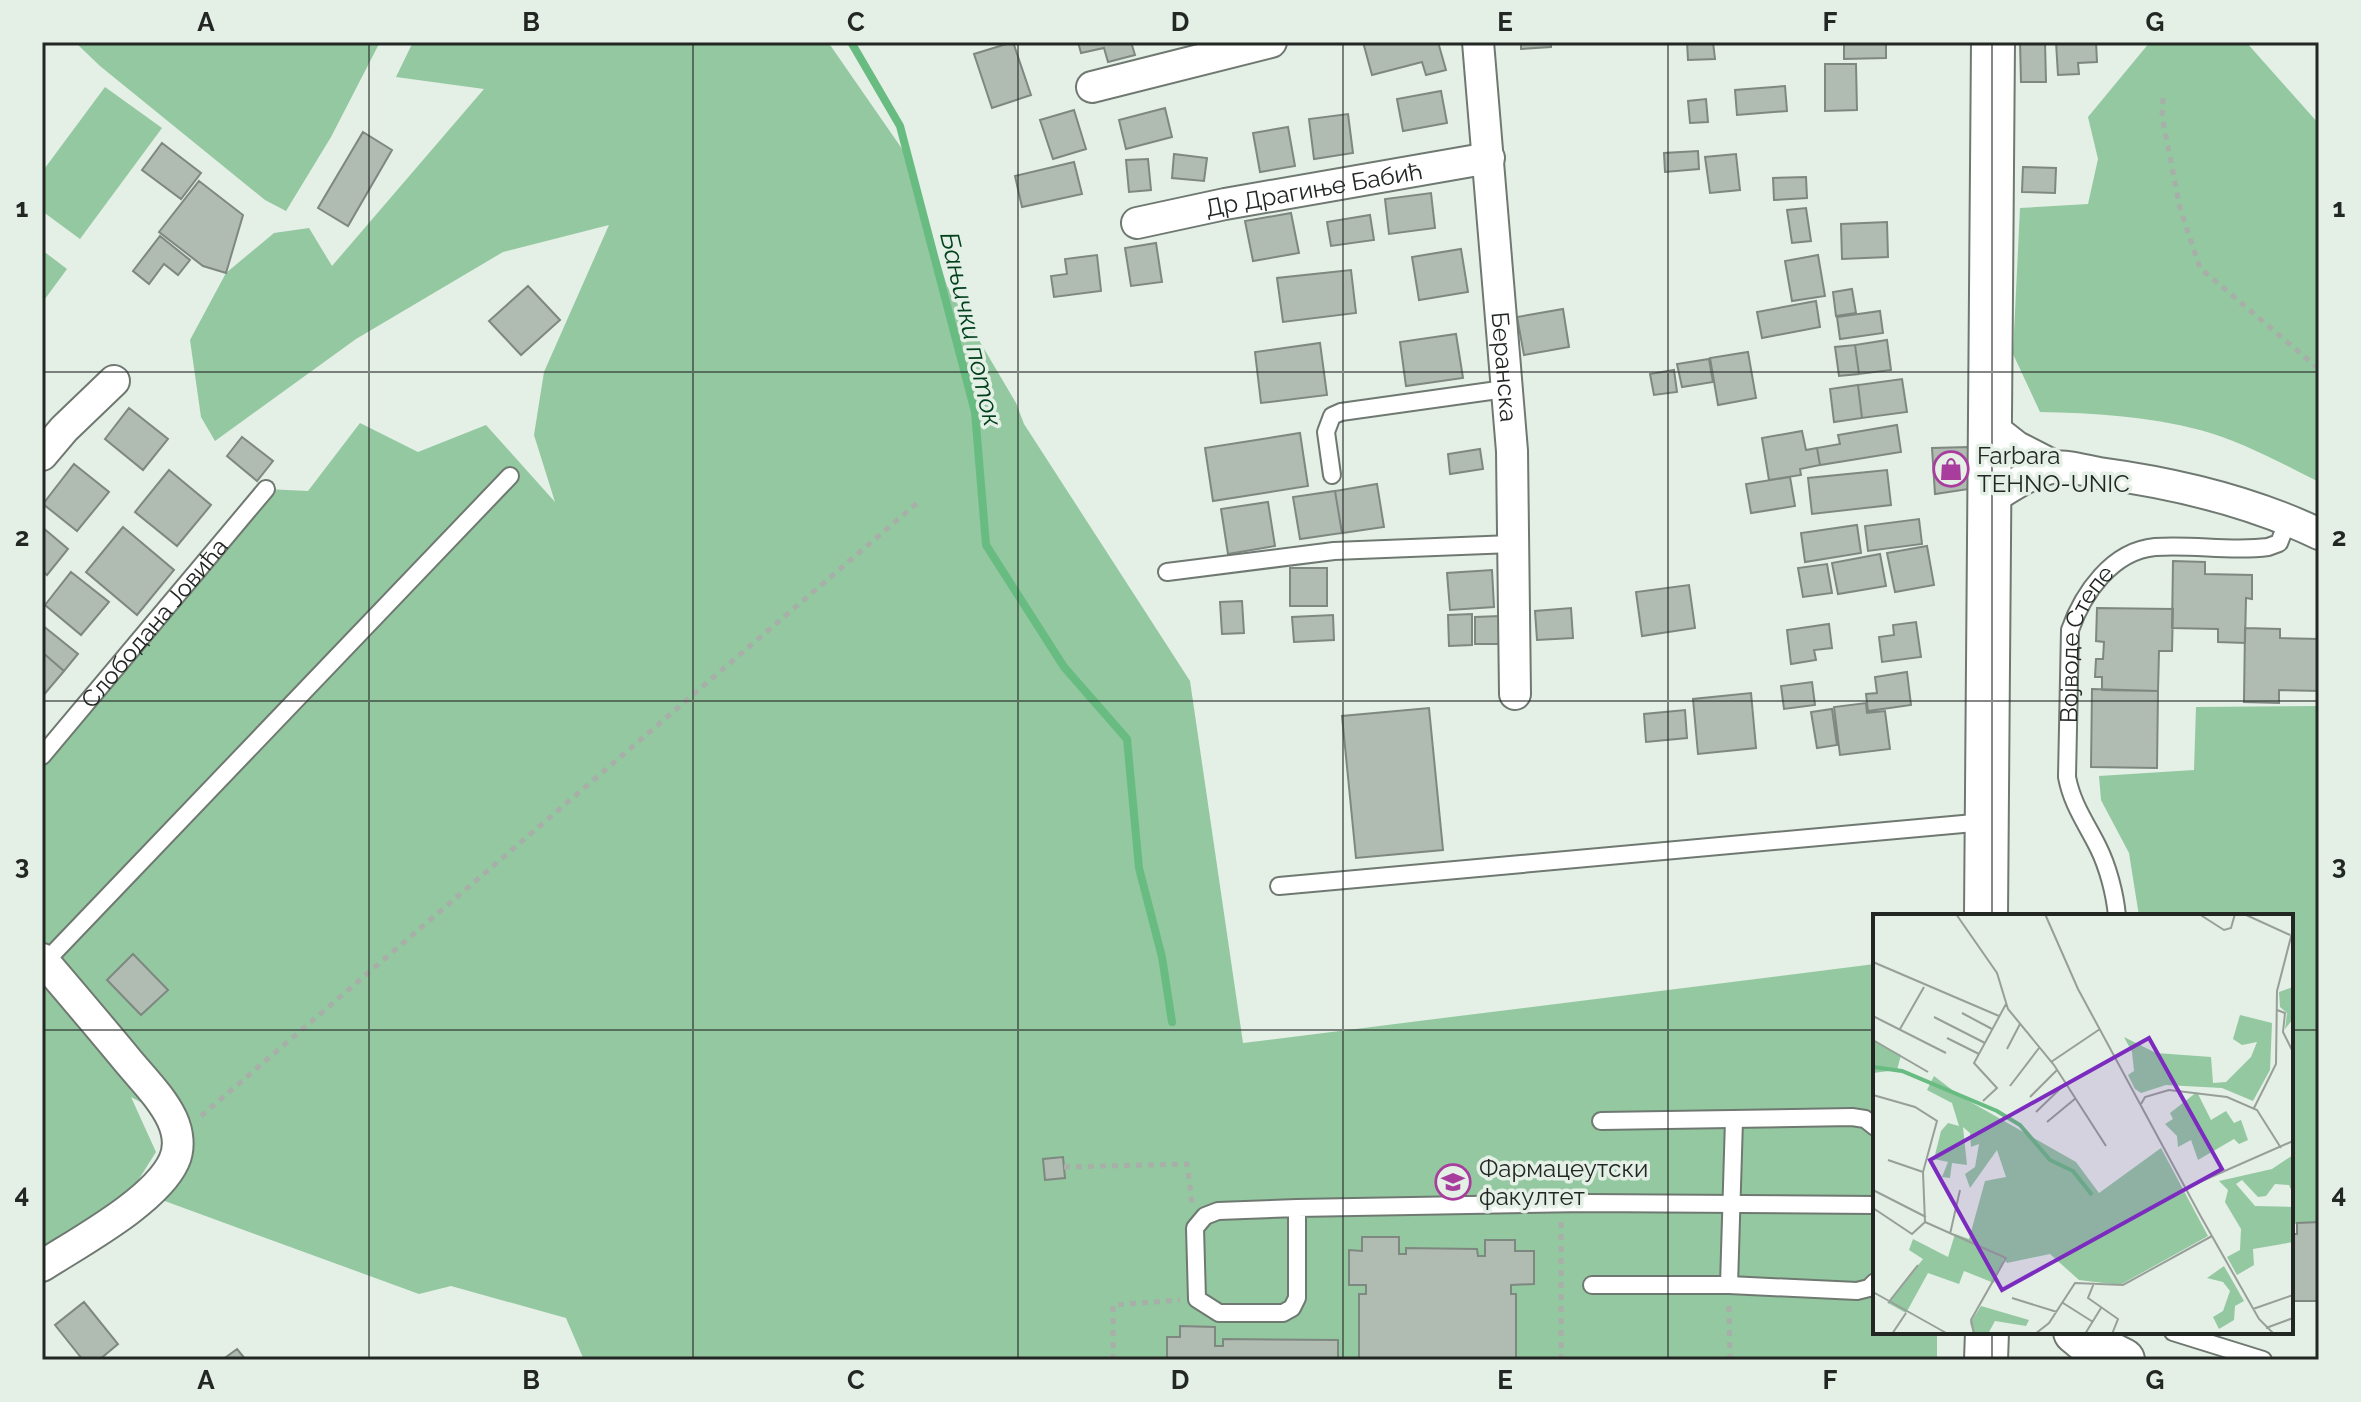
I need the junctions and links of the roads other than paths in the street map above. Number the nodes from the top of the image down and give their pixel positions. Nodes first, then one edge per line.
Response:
1 (1271, 42) edge
2 (1478, 42) edge
3 (1993, 42) edge
4 (1092, 87) dead end
5 (1489, 158) junction
6 (1137, 223) dead end
7 (114, 381) dead end
8 (1505, 389) junction
9 (1989, 425) junction
10 (42, 455) edge
11 (2056, 467) junction
12 (1332, 475) dead end
13 (510, 476) dead end
14 (266, 489) dead end
15 (1989, 500) junction
16 (2288, 520) junction
17 (2319, 534) edge
18 (1512, 544) junction
19 (1167, 572) dead end
20 (1515, 694) dead end
21 (42, 756) edge
22 (1985, 822) junction
23 (1279, 886) dead end
24 (1986, 914) edge
25 (2117, 914) edge
26 (43, 960) edge
27 (1734, 1120) junction
28 (1601, 1121) dead end
29 (1873, 1125) edge
30 (1732, 1203) junction
31 (1873, 1205) edge
32 (1297, 1208) junction
33 (42, 1266) edge
34 (1873, 1284) edge
35 (1592, 1285) dead end
36 (1729, 1285) junction
37 (1987, 1334) edge
38 (2077, 1334) edge
39 (2179, 1334) edge
40 (1986, 1360) edge
41 (2123, 1360) edge
42 (2263, 1360) edge

1 - 4 street
2 - 5 street, Беранска
3 - 9 street
5 - 6 street, Др Драгиње Бабић
5 - 8 street, Беранска
7 - 10 street
8 - 12 lane
8 - 18 street, Беранска
9 - 11 street
9 - 15 street
11 - 15 street
11 - 16 street
13 - 26 lane
14 - 21 lane, Слободана Јовића
15 - 22 street
16 - 17 street
16 - 25 lane, Војводе Степе
18 - 19 lane
18 - 20 street, Беранска
22 - 23 lane
22 - 24 street
26 - 33 street
27 - 28 lane
27 - 29 lane
27 - 30 lane
30 - 31 lane
30 - 32 lane
30 - 36 lane
32 - 32 lane
34 - 36 lane
35 - 36 lane
37 - 40 street
38 - 41 street
39 - 42 lane

